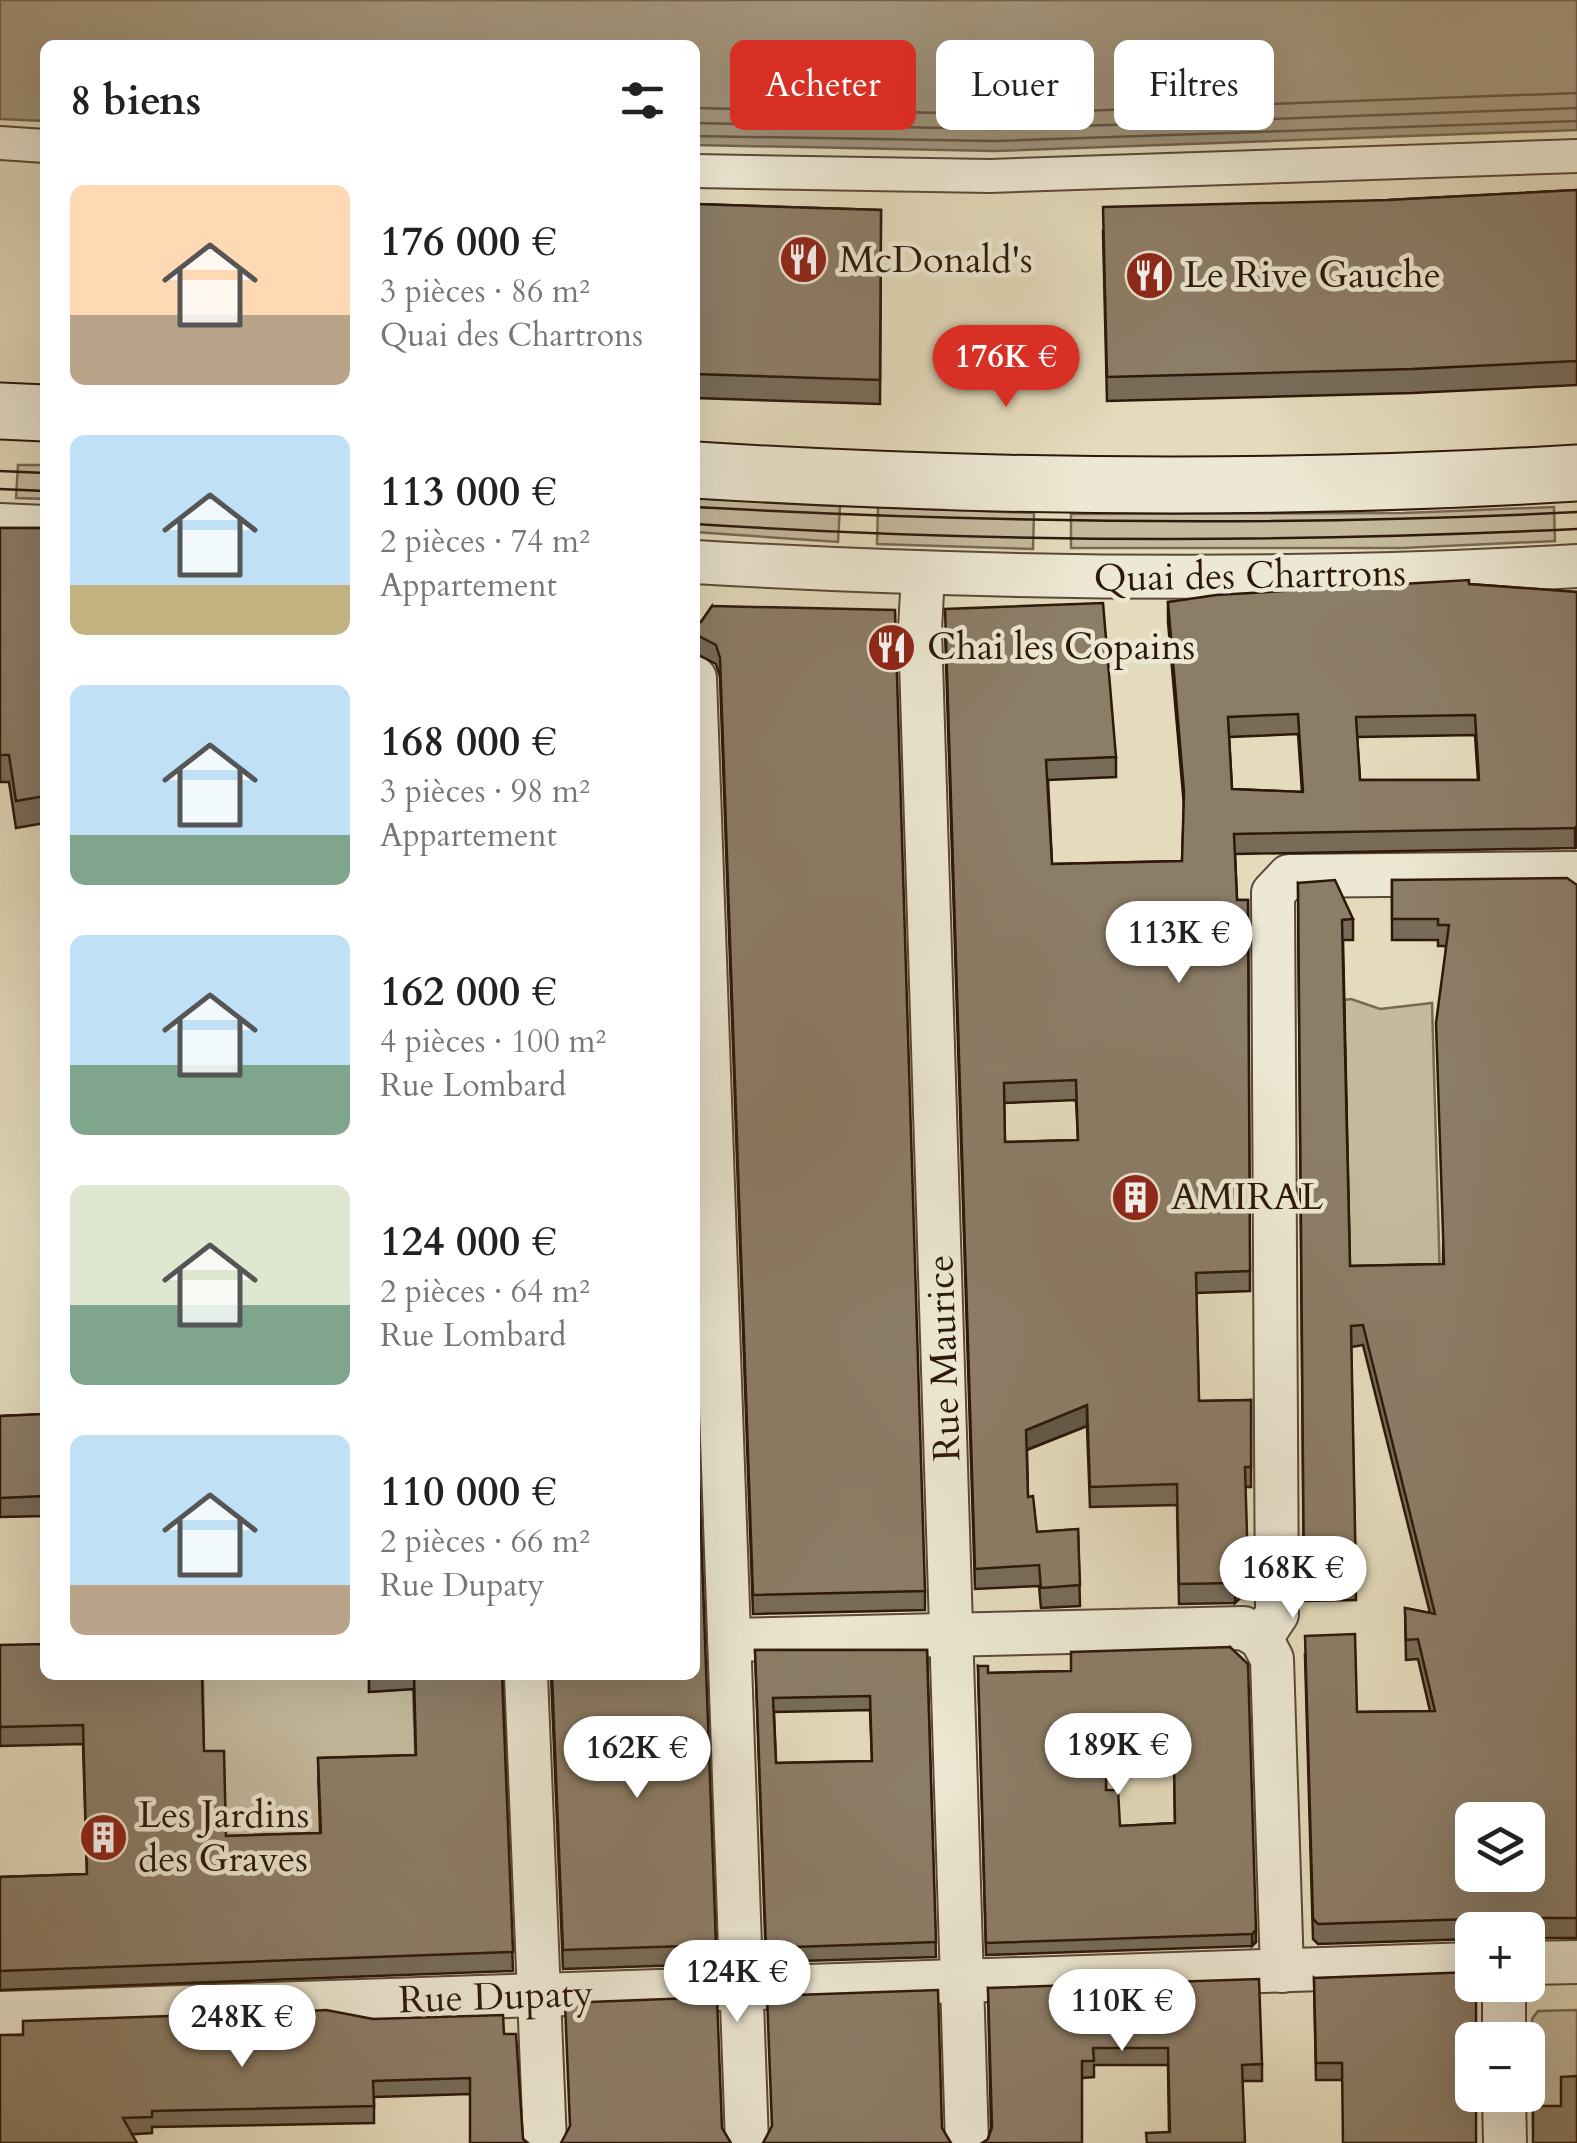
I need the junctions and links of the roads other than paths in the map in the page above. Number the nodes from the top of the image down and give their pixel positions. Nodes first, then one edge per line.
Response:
1 (0, 144) edge
2 (40, 146) edge
3 (1577, 156) edge
4 (700, 171) edge
5 (0, 411) edge
6 (40, 414) edge
7 (0, 433) edge
8 (40, 435) edge
9 (1577, 437) edge
10 (700, 445) edge
11 (942, 469) junction
12 (700, 470) edge
13 (1577, 473) edge
14 (0, 524) edge
15 (40, 527) edge
16 (700, 562) edge
17 (1577, 566) edge
18 (924, 574) junction
19 (700, 819) edge
20 (1577, 872) edge
21 (952, 1635) junction
22 (1261, 1638) junction
23 (729, 1640) junction
24 (526, 1680) edge
25 (1545, 1962) edge
26 (1577, 1962) edge
27 (1455, 1965) edge
28 (1282, 1971) junction
29 (962, 1982) junction
30 (742, 1989) junction
31 (540, 1995) junction
32 (0, 2013) edge
33 (1504, 2112) edge
34 (544, 2143) edge
35 (747, 2143) edge
36 (967, 2143) edge
37 (1504, 2143) edge

1 - 2 street
3 - 4 street
5 - 6 main road
7 - 8 main road
9 - 11 main road
10 - 11 main road
11 - 12 main road
11 - 13 main road
14 - 15 street
16 - 18 street, Quai des Chartrons
17 - 18 street, Quai des Chartrons
18 - 21 street, Rue Maurice
19 - 23 street
20 - 22 street
21 - 22 street
21 - 23 street
21 - 29 street, Rue Maurice
22 - 28 street
23 - 30 street
24 - 31 street
25 - 26 street
27 - 28 street, Rue Dupaty
28 - 29 street, Rue Dupaty
29 - 30 street, Rue Dupaty
29 - 36 street, Rue Maurice
30 - 31 street, Rue Dupaty
30 - 35 street
31 - 32 street, Rue Dupaty
31 - 34 street
33 - 37 street

